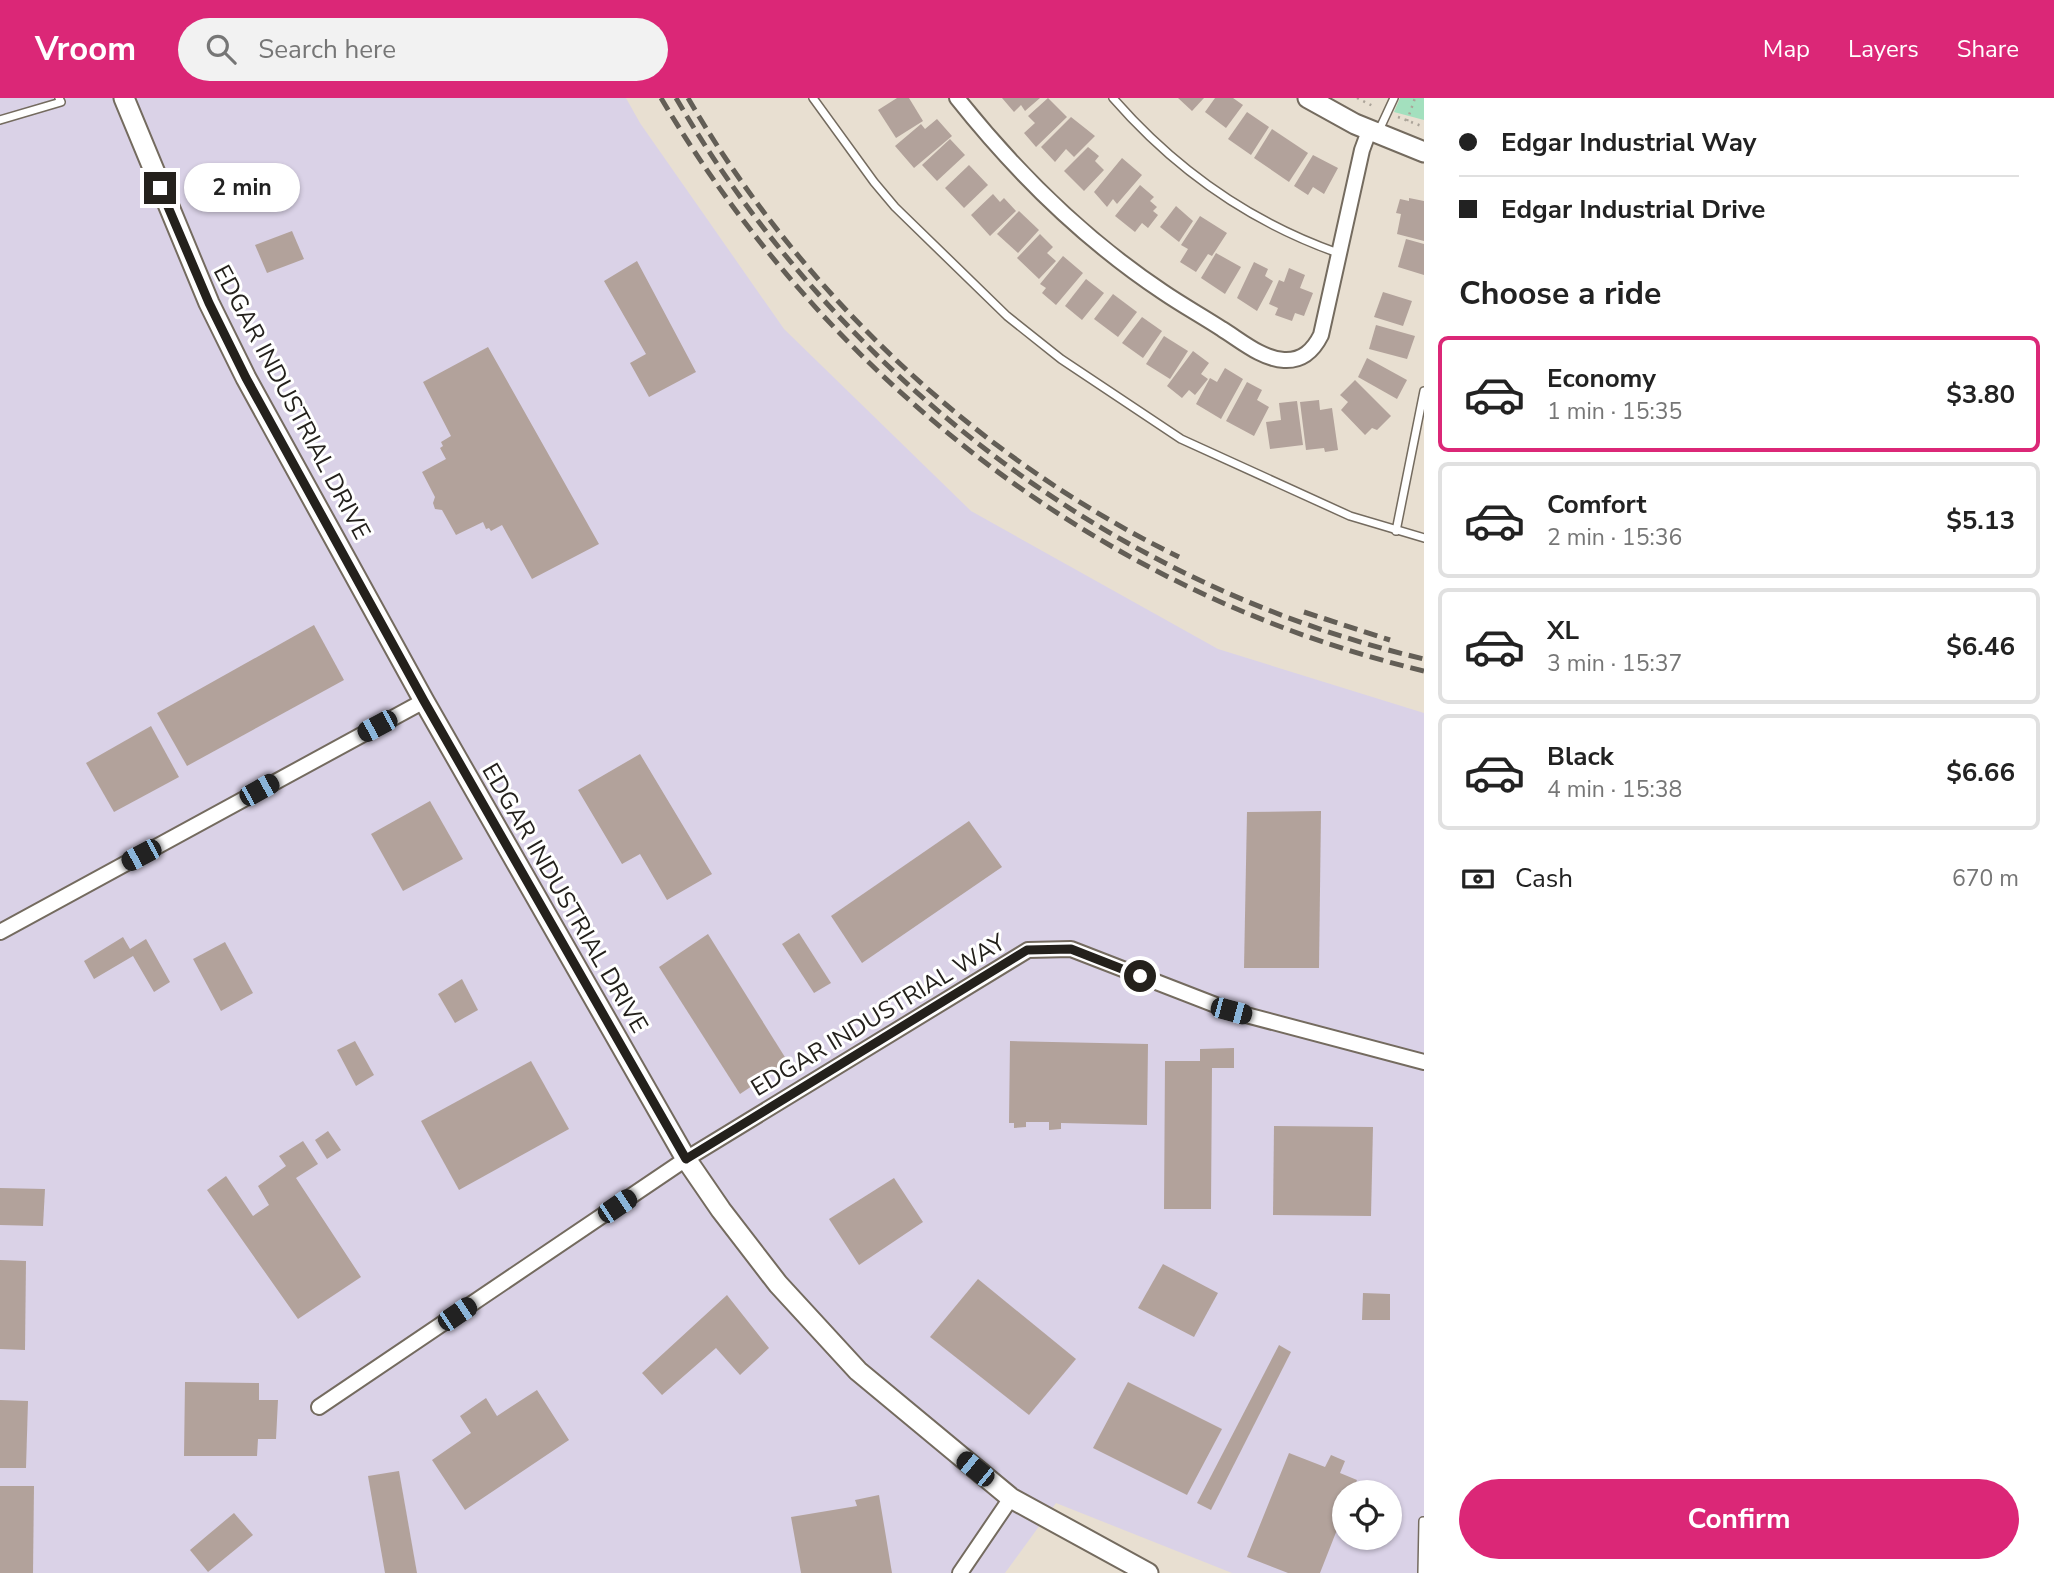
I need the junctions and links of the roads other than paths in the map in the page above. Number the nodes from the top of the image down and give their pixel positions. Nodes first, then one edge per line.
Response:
1 (60, 98) edge
2 (124, 98) edge
3 (813, 98) edge
4 (957, 98) edge
5 (1112, 98) edge
6 (1308, 98) edge
7 (1394, 98) edge
8 (0, 120) edge
9 (1369, 131) junction
10 (1424, 152) edge
11 (1338, 253) junction
12 (1424, 391) edge
13 (1396, 531) junction
14 (1424, 538) edge
15 (424, 701) junction
16 (0, 932) edge
17 (1424, 1062) edge
18 (686, 1159) junction
19 (319, 1407) dead end
20 (1011, 1498) junction
21 (1423, 1521) edge
22 (960, 1573) edge
23 (1148, 1573) edge
24 (1422, 1573) edge

1 - 8 lane
2 - 15 street, EDGAR INDUSTRIAL DRIVE
3 - 13 lane
4 - 11 street
5 - 11 lane
6 - 9 street
7 - 9 lane
9 - 10 street
9 - 11 street
12 - 13 lane
13 - 14 lane
15 - 16 street
15 - 18 street, EDGAR INDUSTRIAL DRIVE
17 - 18 street, EDGAR INDUSTRIAL WAY
18 - 19 street, EDGAR INDUSTRIAL WAY
18 - 20 street, EDGAR INDUSTRIAL DRIVE
20 - 22 street
20 - 23 street, EDGAR INDUSTRIAL DRIVE
21 - 24 lane

